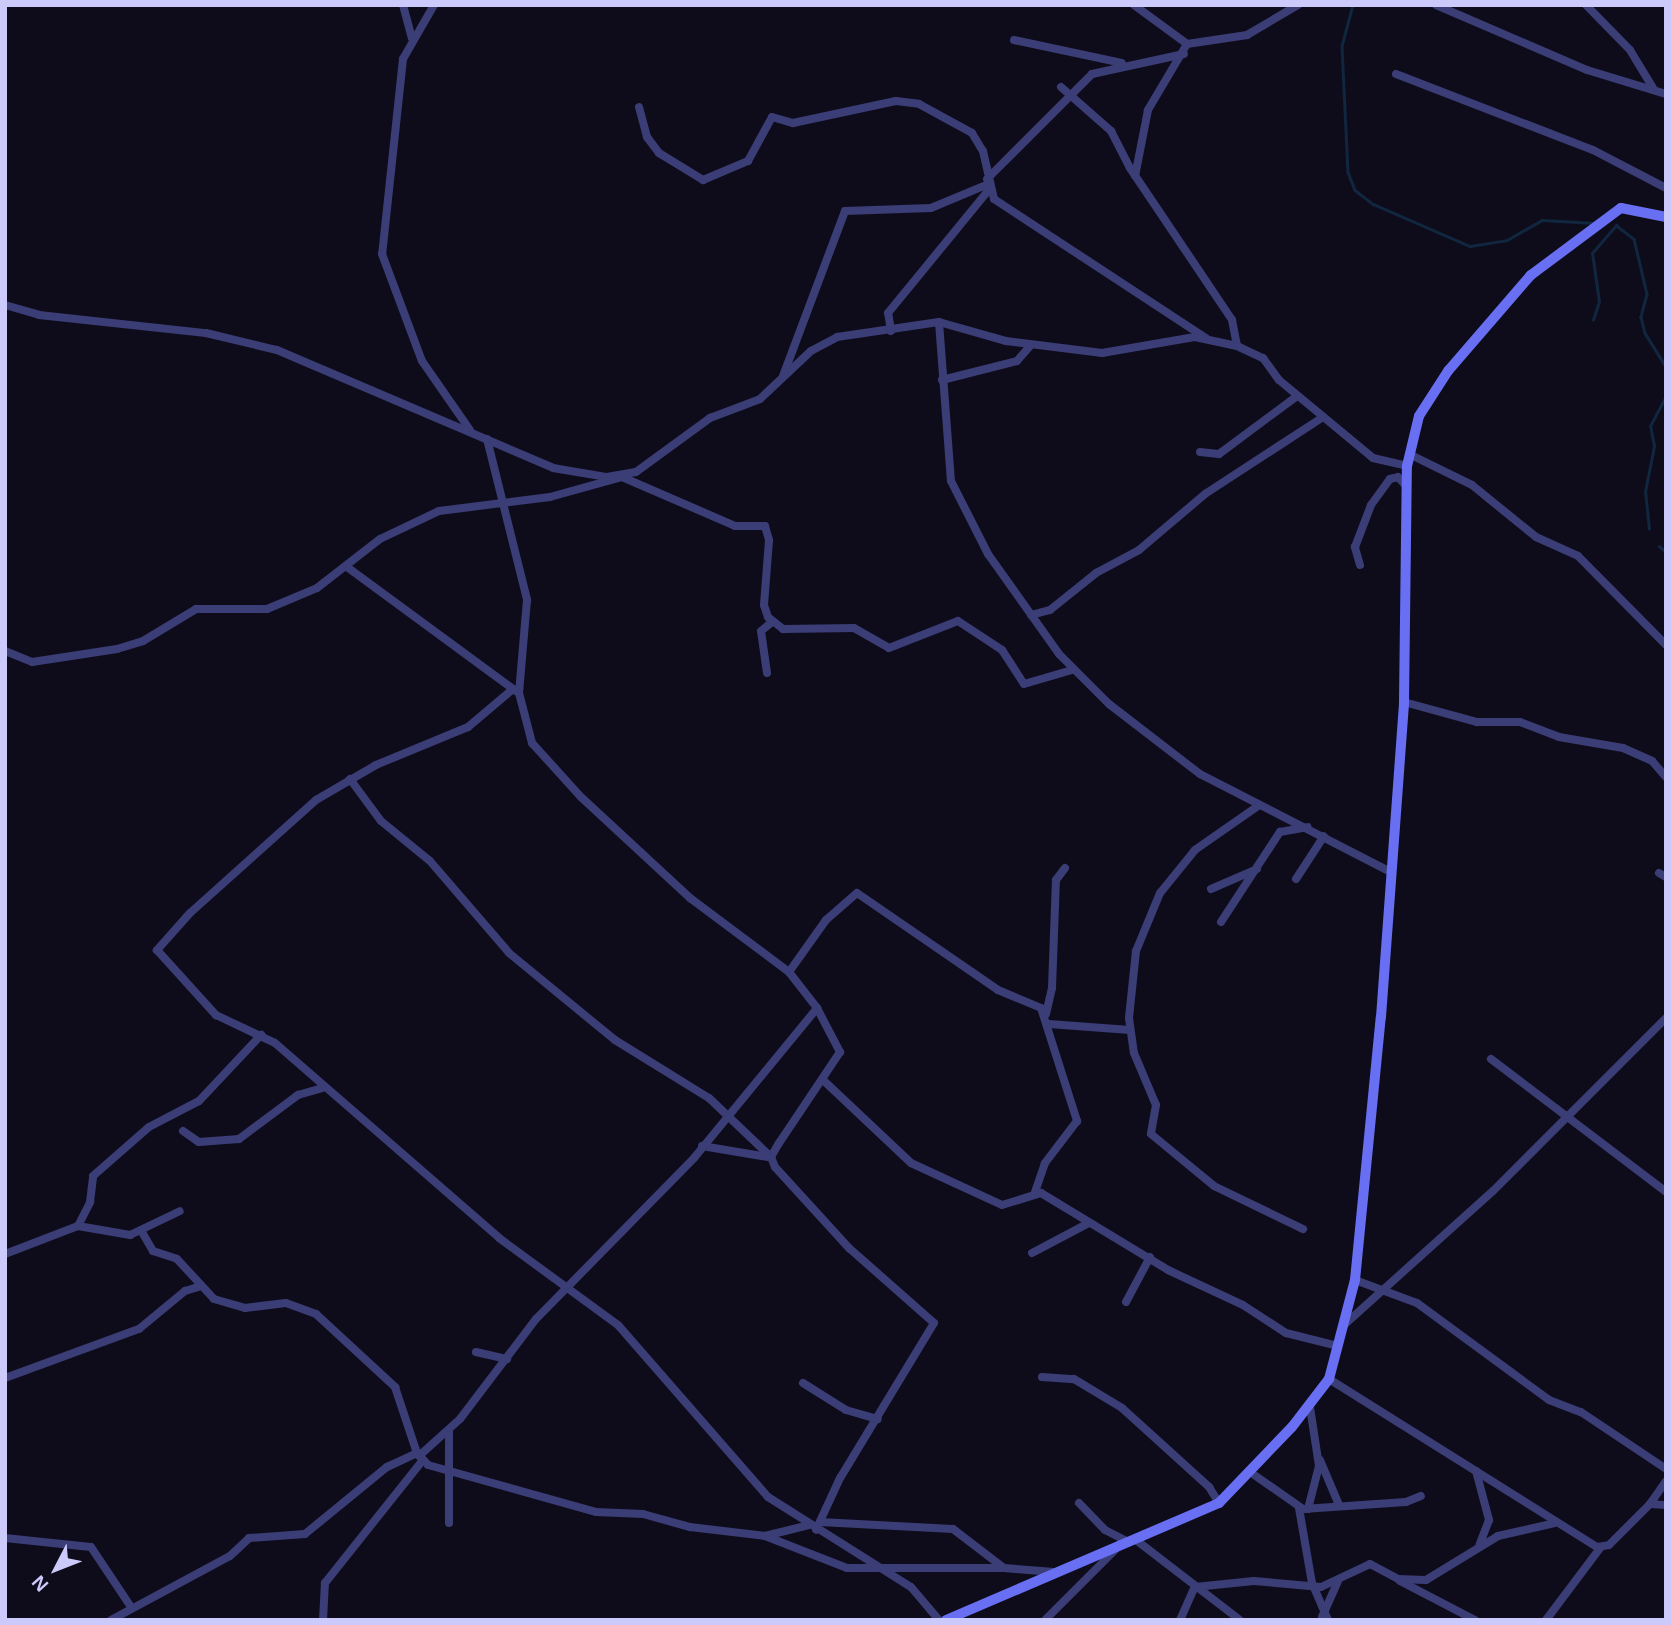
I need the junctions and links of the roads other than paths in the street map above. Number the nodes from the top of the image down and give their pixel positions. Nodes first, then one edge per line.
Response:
1 (403, 5) edge
2 (434, 5) edge
3 (1134, 5) edge
4 (1298, 5) edge
5 (1436, 5) edge
6 (1586, 5) edge
7 (412, 38) junction
8 (1014, 40) dead end
9 (1187, 44) junction
10 (1184, 54) junction
11 (1128, 65) junction
12 (1396, 74) dead end
13 (1061, 87) dead end
14 (1653, 88) junction
15 (1069, 94) junction
16 (1666, 94) edge
17 (639, 107) dead end
18 (1135, 176) junction
19 (987, 185) junction
20 (1666, 188) edge
21 (1666, 217) edge
22 (5, 305) edge
23 (939, 322) junction
24 (891, 331) junction
25 (1209, 339) junction
26 (1031, 345) junction
27 (1237, 346) junction
28 (782, 379) junction
29 (942, 380) junction
30 (1297, 396) junction
31 (1323, 417) junction
32 (471, 432) junction
33 (487, 439) junction
34 (1200, 452) dead end
35 (1409, 454) junction
36 (1373, 458) junction
37 (1407, 466) junction
38 (622, 477) junction
39 (1390, 479) junction
40 (1406, 486) junction
41 (503, 502) junction
42 (1360, 565) dead end
43 (347, 567) junction
44 (1031, 615) junction
45 (772, 622) junction
46 (1666, 645) edge
47 (5, 650) edge
48 (1072, 670) junction
49 (767, 673) dead end
50 (516, 691) junction
51 (1404, 702) junction
52 (1666, 777) edge
53 (350, 779) junction
54 (1258, 806) junction
55 (1308, 827) junction
56 (1324, 836) junction
57 (1065, 868) dead end
58 (1257, 869) junction
59 (1389, 871) junction
60 (1296, 879) dead end
61 (1211, 889) dead end
62 (1221, 922) dead end
63 (789, 972) junction
64 (817, 1008) junction
65 (1045, 1014) junction
66 (1666, 1018) edge
67 (1049, 1024) junction
68 (1130, 1030) junction
69 (261, 1035) junction
70 (1491, 1059) dead end
71 (823, 1080) junction
72 (322, 1088) junction
73 (1566, 1116) junction
74 (727, 1119) junction
75 (183, 1131) dead end
76 (702, 1146) junction
77 (771, 1157) junction
78 (1035, 1192) junction
79 (1666, 1192) edge
80 (180, 1211) dead end
81 (1089, 1223) junction
82 (78, 1226) junction
83 (1303, 1229) dead end
84 (142, 1232) junction
85 (1032, 1253) dead end
86 (5, 1254) edge
87 (1150, 1257) junction
88 (1355, 1280) junction
89 (571, 1286) junction
90 (198, 1287) junction
91 (1383, 1291) junction
92 (1126, 1302) dead end
93 (1343, 1326) junction
94 (1338, 1346) junction
95 (476, 1352) dead end
96 (507, 1359) junction
97 (1042, 1377) dead end
98 (5, 1378) edge
99 (1329, 1379) junction
100 (803, 1382) dead end
101 (1310, 1407) junction
102 (878, 1419) junction
103 (449, 1430) junction
104 (420, 1456) junction
105 (1318, 1458) junction
106 (450, 1469) junction
107 (1666, 1469) edge
108 (1475, 1471) junction
109 (1250, 1472) junction
110 (1666, 1481) edge
111 (1421, 1496) dead end
112 (1079, 1503) dead end
113 (1219, 1503) junction
114 (1650, 1504) junction
115 (1339, 1505) junction
116 (1664, 1507) edge
117 (1304, 1508) junction
118 (449, 1523) dead end
119 (1555, 1523) junction
120 (815, 1526) junction
121 (765, 1536) junction
122 (5, 1538) edge
123 (1133, 1541) junction
124 (1479, 1546) junction
125 (1117, 1548) junction
126 (1600, 1548) junction
127 (1004, 1568) junction
128 (880, 1569) junction
129 (1057, 1573) junction
130 (1398, 1579) junction
131 (1426, 1580) junction
132 (1338, 1581) junction
133 (1409, 1586) junction
134 (1195, 1587) junction
135 (1313, 1587) junction
136 (127, 1613) edge
137 (1324, 1618) edge
138 (111, 1620) edge
139 (323, 1620) edge
140 (939, 1620) edge
141 (946, 1620) edge
142 (1045, 1620) edge
143 (1180, 1620) edge
144 (1240, 1620) edge
145 (1475, 1620) edge
146 (1546, 1620) edge

1 - 7 street
2 - 7 street
3 - 9 street
4 - 9 street
5 - 14 street
6 - 14 street
7 - 32 street
8 - 11 street
9 - 10 street
10 - 11 street
10 - 18 street
11 - 15 street
12 - 20 street
13 - 15 street
14 - 16 street
15 - 18 street
15 - 19 street
17 - 19 street
18 - 27 street
19 - 24 street
19 - 25 street
19 - 28 street
21 - 35 street
22 - 32 street
23 - 24 street
23 - 26 street
23 - 29 street
24 - 28 street
25 - 26 street
25 - 27 street
26 - 29 street
27 - 30 street
28 - 38 street
29 - 44 street
30 - 31 street
30 - 34 street
31 - 36 street
31 - 44 street
32 - 33 street
33 - 38 street
33 - 41 street
35 - 37 street
35 - 46 street
36 - 37 street
36 - 39 street
37 - 40 street
38 - 41 street
38 - 45 street
39 - 40 street
39 - 42 street
40 - 51 street
41 - 43 street
41 - 50 street
43 - 47 street
43 - 50 street
44 - 48 street
45 - 48 street
45 - 49 street
48 - 54 street
50 - 53 street
50 - 63 street
51 - 52 street
51 - 59 street
53 - 69 street
53 - 74 street
54 - 55 street
54 - 68 street
55 - 56 street
55 - 58 street
56 - 59 street
56 - 60 street
57 - 65 street
58 - 61 street
58 - 62 street
59 - 88 street
63 - 64 street
63 - 65 street
64 - 71 street
64 - 74 street
65 - 67 street
66 - 73 street
67 - 68 street
67 - 78 street
68 - 83 street
69 - 72 street
69 - 82 street
70 - 73 street
71 - 77 street
71 - 78 street
72 - 75 street
72 - 89 street
73 - 79 street
73 - 91 street
74 - 76 street
74 - 77 street
76 - 77 street
76 - 89 street
77 - 102 street
78 - 81 street
80 - 84 street
81 - 85 street
81 - 87 street
82 - 84 street
82 - 86 street
84 - 90 street
87 - 92 street
87 - 94 street
88 - 91 street
88 - 93 street
89 - 96 street
89 - 120 street
90 - 98 street
90 - 104 street
91 - 93 street
91 - 107 street
93 - 94 street
94 - 99 street
95 - 96 street
96 - 103 street
97 - 113 street
99 - 101 street
99 - 108 street
100 - 102 street
101 - 105 street
101 - 109 street
102 - 120 street
103 - 104 street
103 - 106 street
104 - 106 street
104 - 136 street
104 - 139 street
105 - 115 street
105 - 117 street
106 - 118 street
106 - 121 street
108 - 119 street
108 - 124 street
109 - 113 street
109 - 117 street
110 - 114 street
111 - 115 street
112 - 123 street
113 - 123 street
114 - 116 street
114 - 126 street
115 - 117 street
117 - 135 street
119 - 124 street
119 - 126 street
120 - 121 street
120 - 127 street
120 - 128 street
121 - 128 street
122 - 136 street
123 - 125 street
123 - 134 street
124 - 131 street
125 - 129 street
125 - 142 street
126 - 146 street
127 - 128 street
127 - 129 street
128 - 140 street
129 - 141 street
130 - 131 street
130 - 132 street
130 - 133 street
131 - 133 street
132 - 135 street
132 - 137 street
133 - 145 street
134 - 135 street
134 - 143 street
134 - 144 street
135 - 137 street
136 - 138 street

